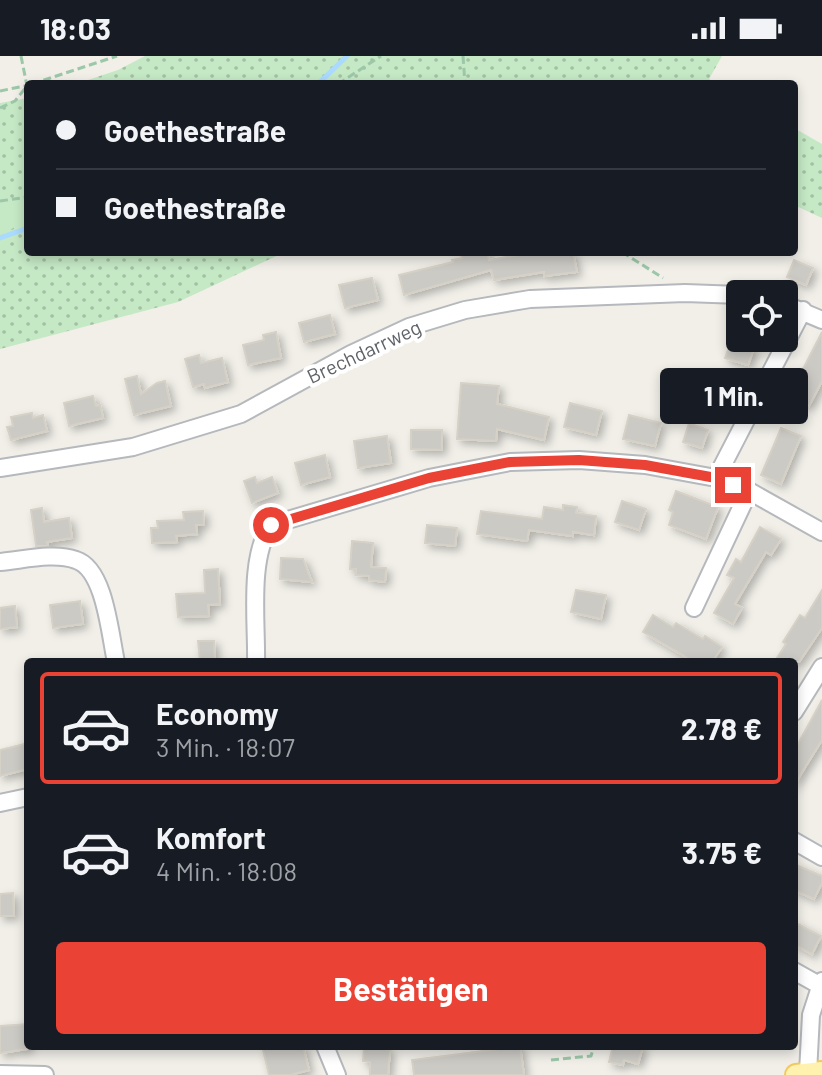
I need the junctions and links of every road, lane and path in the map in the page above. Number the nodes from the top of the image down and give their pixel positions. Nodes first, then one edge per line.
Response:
1 (21, 56) edge
2 (117, 56) edge
3 (381, 56) edge
4 (463, 56) edge
5 (28, 80) edge
6 (44, 80) edge
7 (344, 80) edge
8 (465, 80) edge
9 (24, 86) edge
10 (0, 91) edge
11 (24, 91) edge
12 (0, 108) edge
13 (24, 198) edge
14 (0, 201) edge
15 (628, 256) edge
16 (685, 293) junction
17 (726, 294) edge
18 (798, 308) edge
19 (803, 310) junction
20 (822, 320) edge
21 (0, 468) edge
22 (716, 478) junction
23 (749, 491) junction
24 (822, 532) edge
25 (0, 562) edge
26 (694, 608) dead end
27 (115, 658) edge
28 (256, 658) edge
29 (822, 667) edge
30 (798, 706) edge
31 (24, 798) edge
32 (0, 803) edge
33 (798, 843) edge
34 (822, 857) edge
35 (798, 973) edge
36 (821, 983) edge
37 (327, 1050) edge
38 (593, 1050) edge
39 (551, 1060) dead end
40 (809, 1073) edge
41 (0, 1074) edge
42 (45, 1075) edge
43 (337, 1075) edge

1 - 5 path
2 - 6 path
3 - 7 path
4 - 8 path
9 - 10 path
11 - 12 path
13 - 14 path
15 - 16 path
16 - 17 street, Brechdarrweg
16 - 21 street, Brechdarrweg
18 - 19 street
19 - 20 street
19 - 22 street
22 - 23 street
22 - 28 street
23 - 24 street
23 - 26 street
25 - 27 street
29 - 30 street
31 - 32 street
33 - 34 street
35 - 36 street
36 - 40 street
37 - 43 street
38 - 39 path
41 - 42 street

